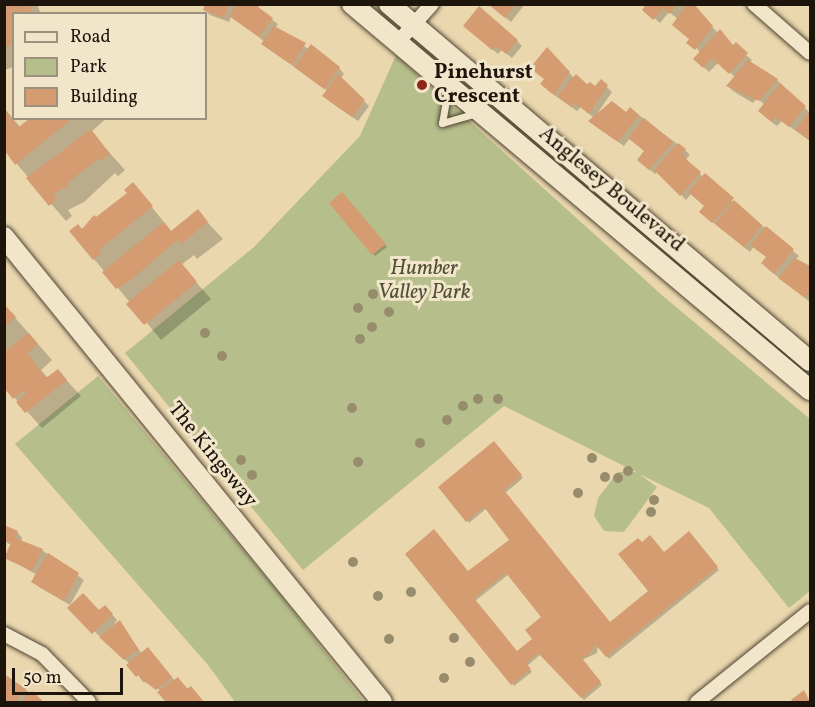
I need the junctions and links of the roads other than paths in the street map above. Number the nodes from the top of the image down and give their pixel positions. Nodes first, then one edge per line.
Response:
1 (352, 4) edge
2 (389, 4) edge
3 (432, 4) edge
4 (754, 4) edge
5 (413, 26) junction
6 (398, 42) junction
7 (810, 53) edge
8 (449, 85) junction
9 (484, 115) junction
10 (4, 237) edge
11 (810, 361) edge
12 (810, 390) edge
13 (810, 611) edge
14 (4, 634) edge
15 (89, 702) edge
16 (382, 702) edge
17 (697, 702) edge

1 - 6 street, Anglesey Boulevard
2 - 5 street, Anglesey Boulevard
3 - 5 street
4 - 7 street
5 - 6 street
5 - 11 street, Anglesey Boulevard
6 - 8 street, Anglesey Boulevard
8 - 9 street, Anglesey Boulevard
8 - 9 lane
9 - 12 street, Anglesey Boulevard
10 - 16 street, The Kingsway
13 - 17 street
14 - 15 street

